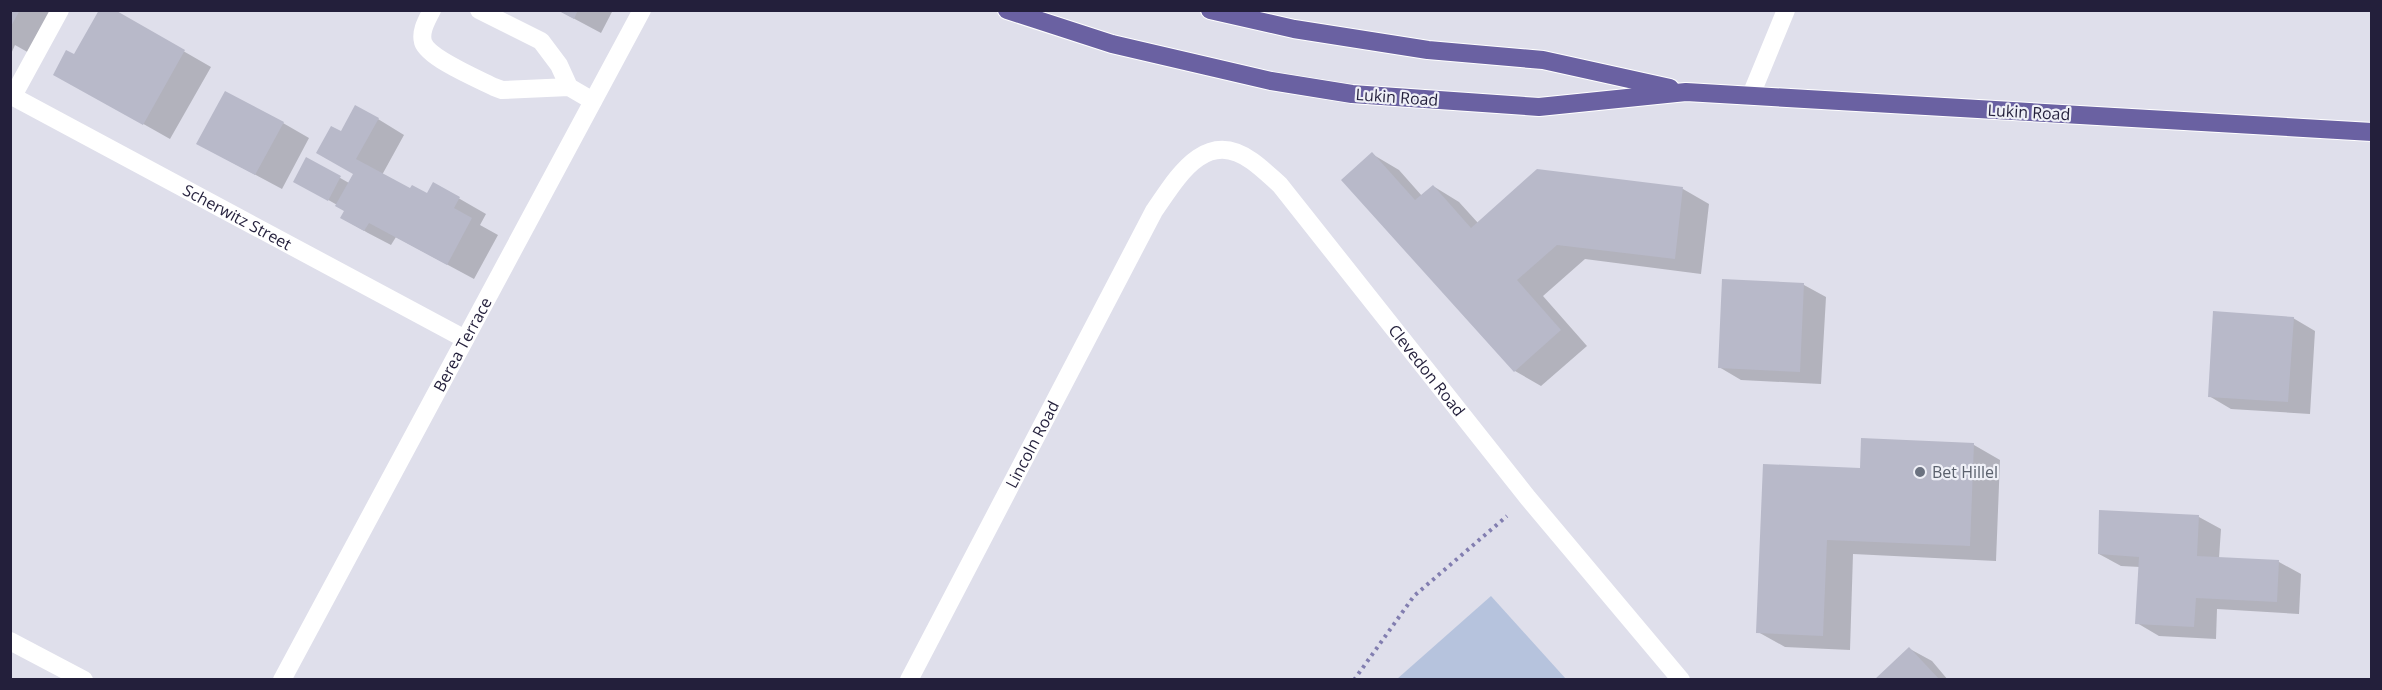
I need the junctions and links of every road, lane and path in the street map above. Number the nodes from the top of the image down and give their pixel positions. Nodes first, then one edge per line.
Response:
1 (60, 10) edge
2 (432, 10) edge
3 (479, 10) edge
4 (642, 10) edge
5 (1007, 10) edge
6 (1210, 10) edge
7 (1786, 10) edge
8 (568, 87) junction
9 (1686, 92) junction
10 (1751, 95) junction
11 (12, 96) edge
12 (592, 101) junction
13 (2372, 132) edge
14 (1154, 211) joint
15 (465, 339) junction
16 (1528, 498) junction
17 (10, 641) edge
18 (84, 680) edge
19 (282, 680) edge
20 (909, 680) edge
21 (1354, 680) edge
22 (1681, 680) edge

1 - 11 street
2 - 8 street
3 - 8 street
4 - 12 street, Berea Terrace
5 - 9 main road, Lukin Road
6 - 9 main road, Lukin Road
7 - 10 street
8 - 12 street
9 - 10 main road, Lukin Road
10 - 13 main road, Lukin Road
11 - 15 street, Scherwitz Street
12 - 15 street, Berea Terrace
14 - 16 street, Clevedon Road
14 - 20 street, Lincoln Road
15 - 19 street, Berea Terrace
16 - 21 path
16 - 22 street, Clevedon Road
17 - 18 street

